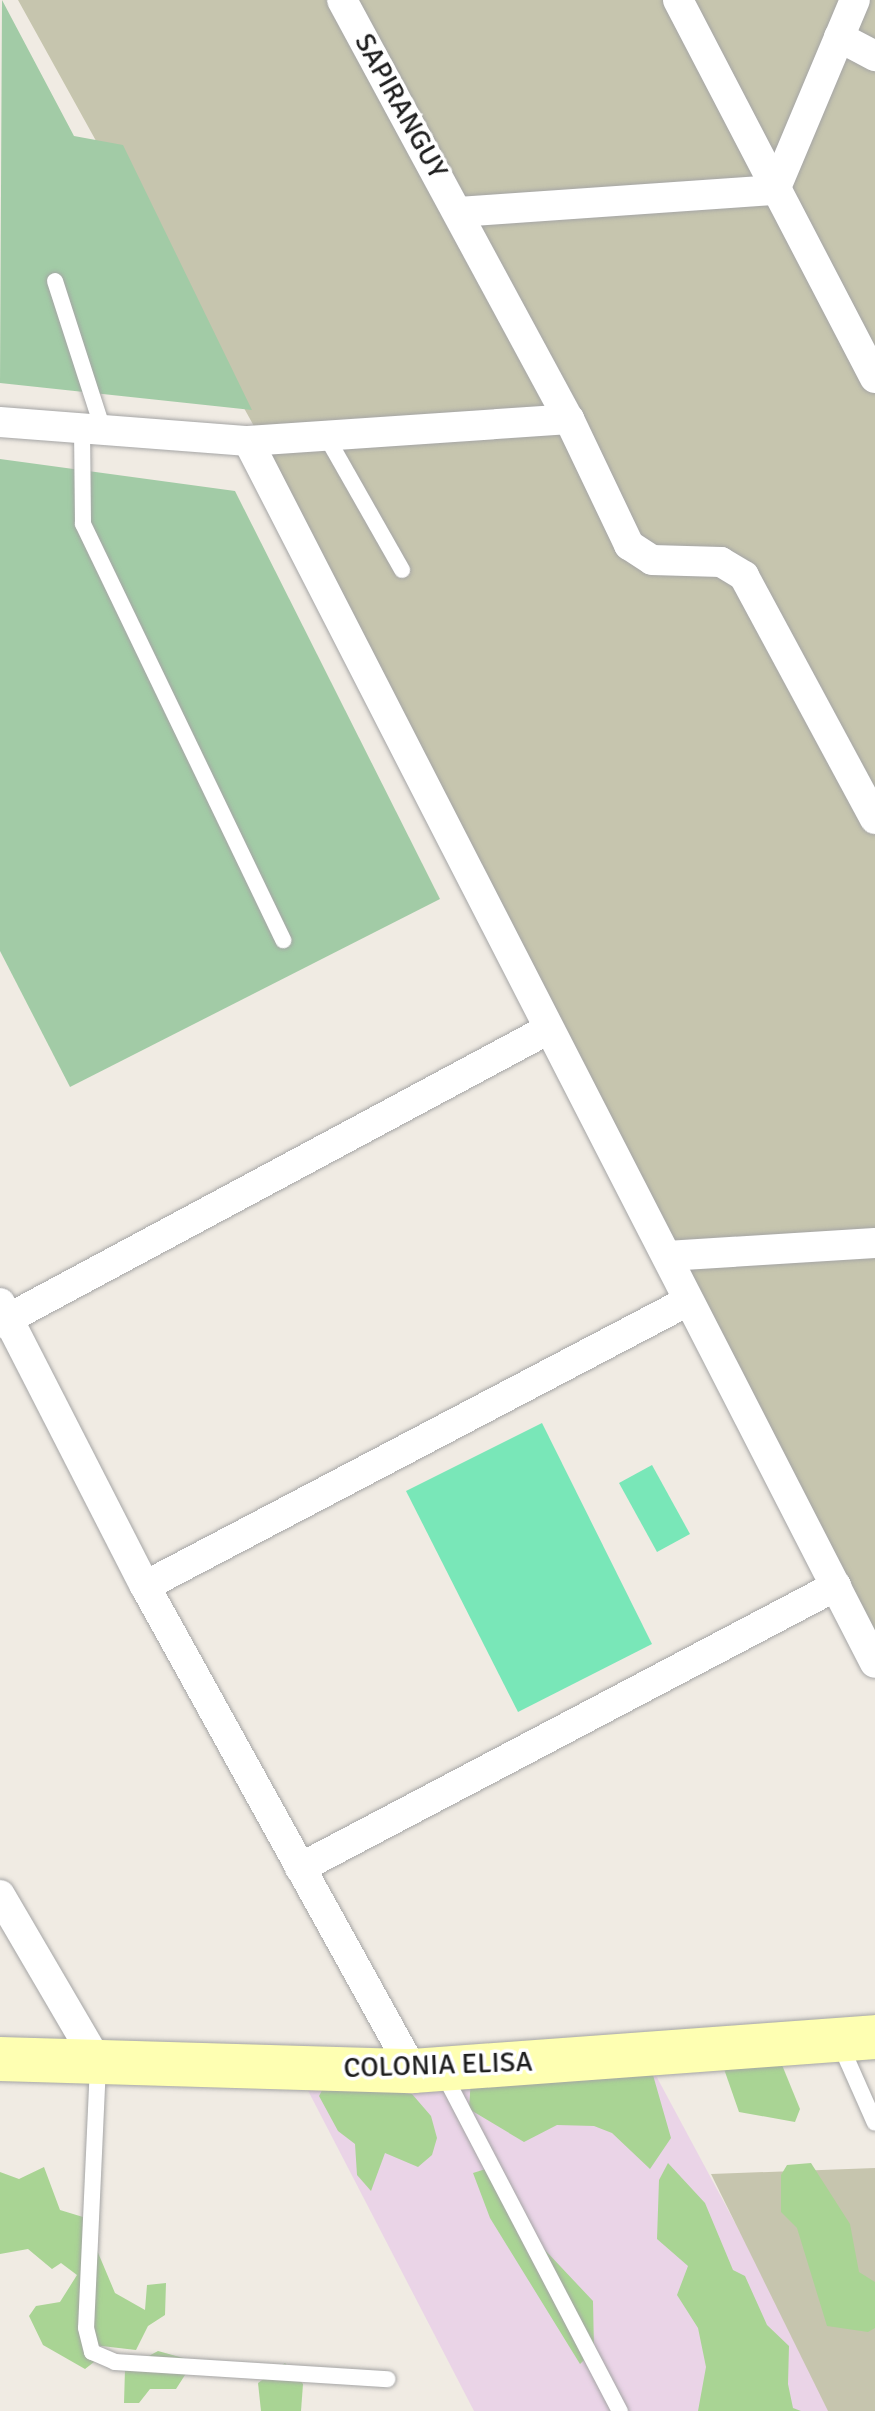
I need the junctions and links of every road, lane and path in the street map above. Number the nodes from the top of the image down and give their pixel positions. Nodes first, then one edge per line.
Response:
1 (342, 0) edge
2 (678, 0) edge
3 (855, 0) edge
4 (839, 37) junction
5 (875, 56) edge
6 (775, 190) junction
7 (459, 212) junction
8 (55, 281) dead end
9 (875, 378) edge
10 (569, 419) junction
11 (0, 422) edge
12 (93, 429) junction
13 (326, 436) junction
14 (248, 441) junction
15 (402, 570) dead end
16 (875, 819) edge
17 (283, 940) dead end
18 (547, 1030) junction
19 (875, 1243) edge
20 (667, 1256) junction
21 (688, 1301) junction
22 (3, 1315) edge
23 (145, 1586) junction
24 (836, 1586) junction
25 (875, 1663) edge
26 (300, 1868) junction
27 (0, 1895) edge
28 (856, 2038) edge
29 (0, 2059) edge
30 (98, 2063) junction
31 (427, 2070) junction
32 (875, 2123) edge
33 (387, 2379) dead end
34 (620, 2411) edge

1 - 7 street, SAPIRANGUY
2 - 6 street
3 - 4 street
4 - 5 street
4 - 6 street
6 - 7 street
6 - 9 street
7 - 10 street, SAPIRANGUY
8 - 12 lane
10 - 13 street
10 - 16 street, SAPIRANGUY
11 - 12 street
12 - 14 street
12 - 17 lane
13 - 14 street
13 - 15 lane
14 - 18 street
18 - 20 street
18 - 22 street
19 - 20 street
20 - 21 street
21 - 23 street
21 - 24 street
22 - 23 street
23 - 26 street
24 - 25 street
24 - 26 street
26 - 31 street
27 - 30 street
28 - 31 street, COLONIA ELISA
28 - 32 lane
29 - 30 street, COLONIA ELISA
30 - 31 street, COLONIA ELISA
30 - 33 lane
31 - 34 lane

